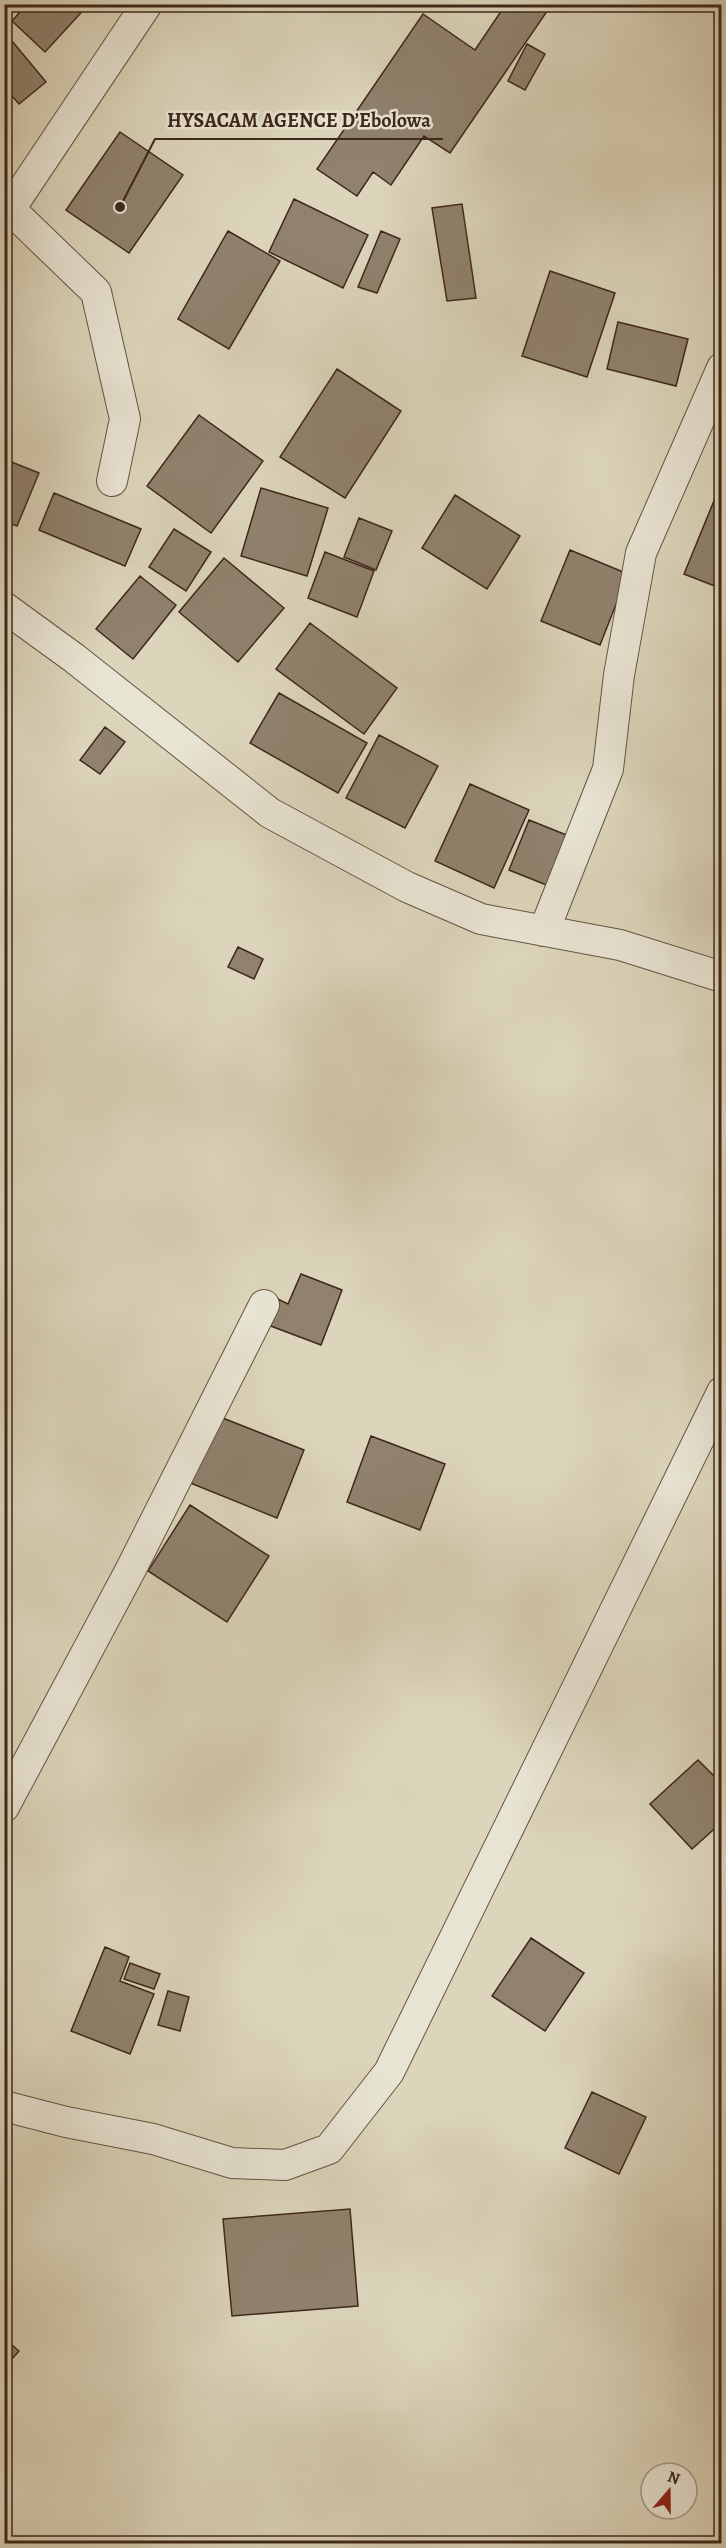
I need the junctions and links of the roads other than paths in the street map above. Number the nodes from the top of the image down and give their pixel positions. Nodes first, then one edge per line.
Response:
1 (147, 4) edge
2 (8, 214) edge
3 (722, 368) edge
4 (112, 481) dead end
5 (4, 607) edge
6 (544, 931) junction
7 (722, 977) edge
8 (264, 1305) dead end
9 (722, 1392) edge
10 (4, 1807) edge
11 (4, 2106) edge

1 - 2 street
2 - 4 street
3 - 6 street
5 - 6 street
6 - 7 street
8 - 10 street
9 - 11 street

